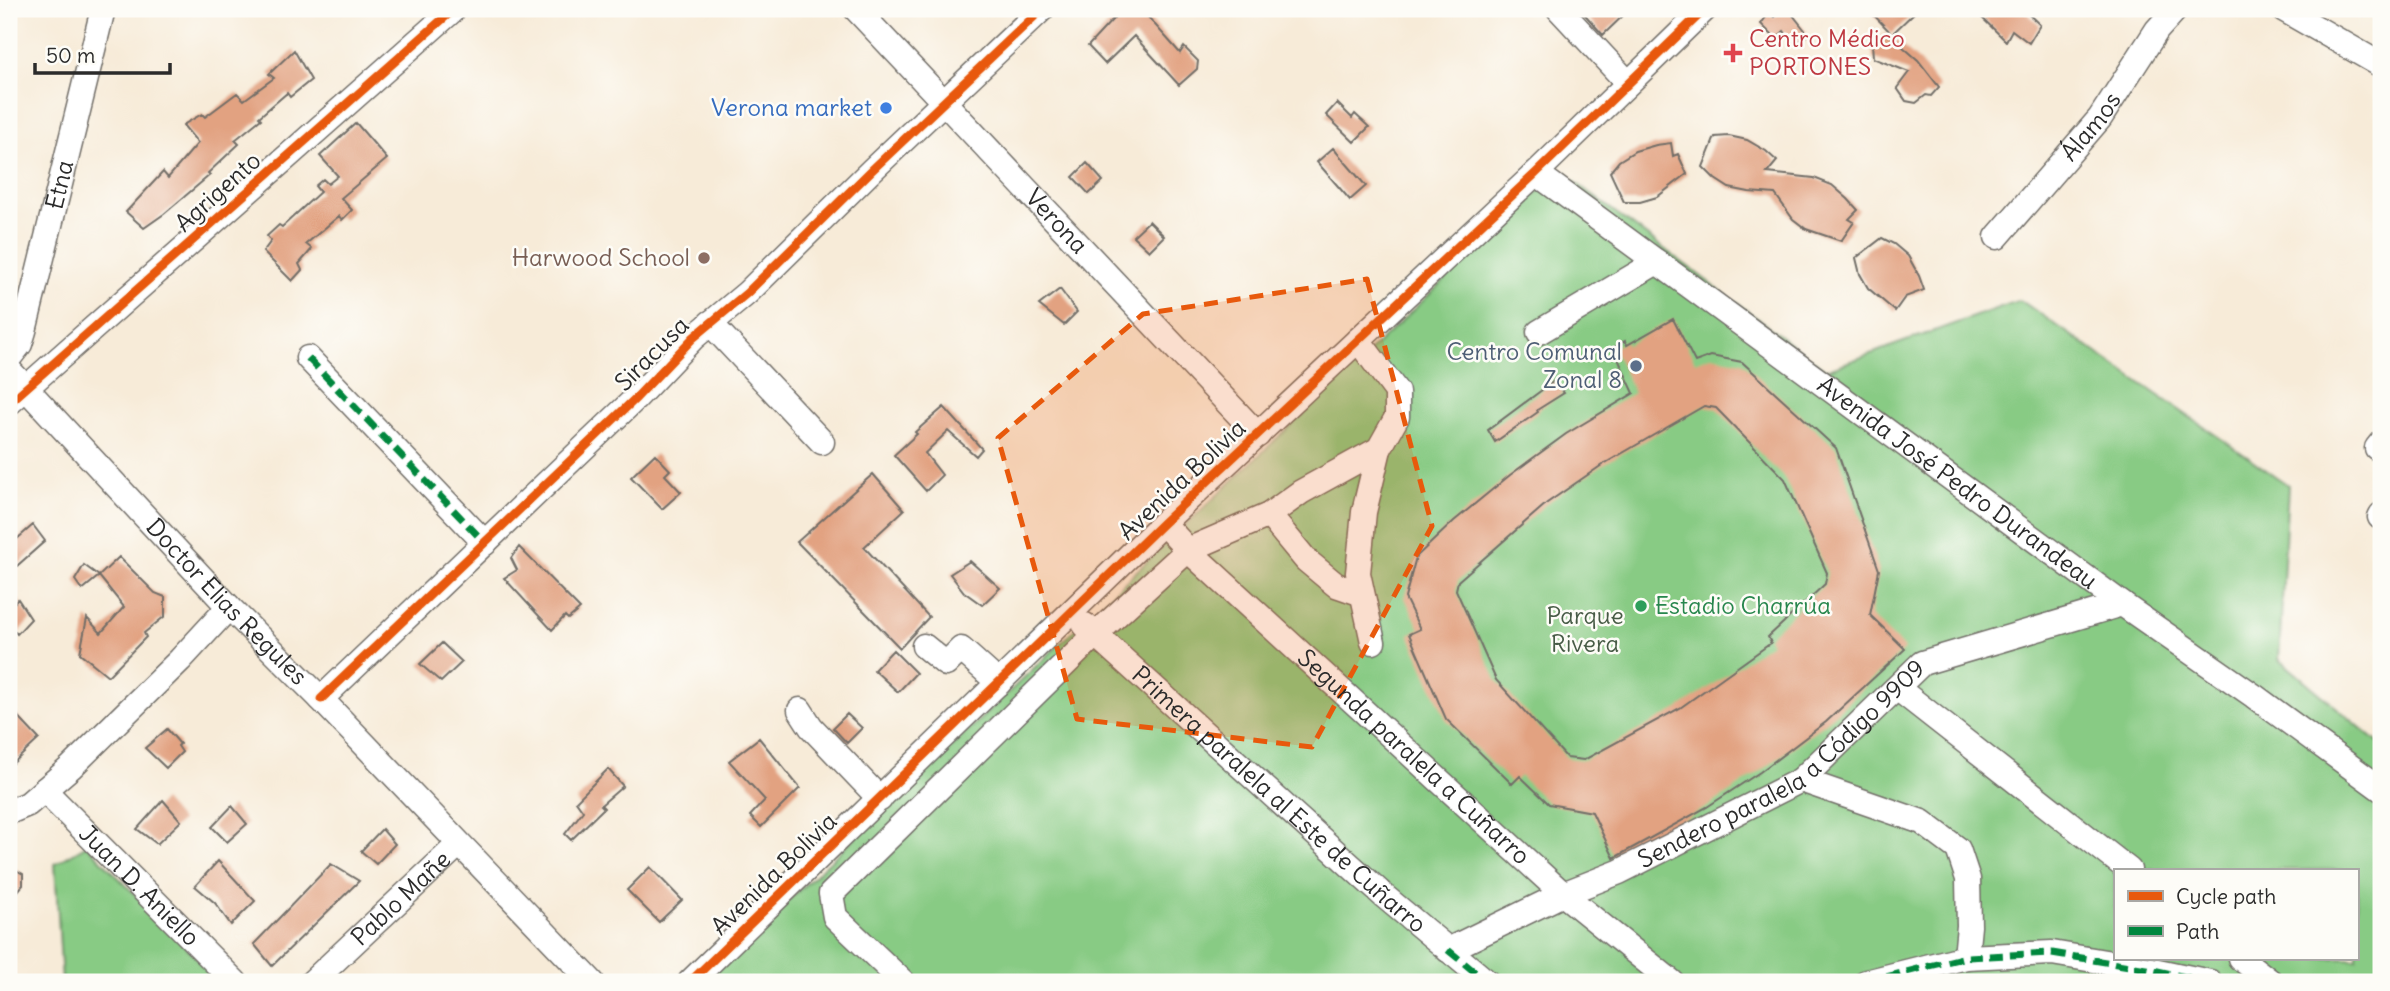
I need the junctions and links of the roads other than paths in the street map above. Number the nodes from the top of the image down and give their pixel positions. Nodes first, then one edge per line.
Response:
1 (103, 9) edge
2 (454, 9) edge
3 (856, 9) edge
4 (1042, 9) edge
5 (1559, 9) edge
6 (1705, 9) edge
7 (2176, 9) edge
8 (2283, 9) edge
9 (2381, 65) edge
10 (1628, 83) junction
11 (945, 101) junction
12 (1536, 173) junction
13 (1997, 237) dead end
14 (1657, 262) junction
15 (710, 323) junction
16 (1539, 332) dead end
17 (1357, 340) junction
18 (9, 358) edge
19 (308, 358) dead end
20 (9, 370) edge
21 (17, 396) edge
22 (1258, 435) junction
23 (822, 442) dead end
24 (1379, 449) junction
25 (1269, 515) junction
26 (1163, 523) junction
27 (485, 542) junction
28 (1188, 550) junction
29 (1363, 594) junction
30 (2122, 604) junction
31 (229, 607) junction
32 (1072, 613) junction
33 (1096, 634) junction
34 (1373, 642) dead end
35 (924, 646) dead end
36 (999, 683) junction
37 (1897, 688) junction
38 (321, 699) junction
39 (800, 710) dead end
40 (1801, 780) junction
41 (2381, 789) edge
42 (44, 790) junction
43 (880, 799) junction
44 (9, 812) edge
45 (458, 844) junction
46 (2128, 869) edge
47 (1563, 894) junction
48 (1448, 950) junction
49 (1966, 957) junction
50 (2243, 960) edge
51 (234, 982) edge
52 (312, 982) edge
53 (592, 982) edge
54 (690, 982) edge
55 (903, 982) edge
56 (1487, 982) edge
57 (1672, 982) edge
58 (1866, 982) edge
59 (2210, 982) edge
60 (2271, 982) edge

1 - 18 street, Etna
2 - 21 street, Agrigento
3 - 11 street, Verona
4 - 11 street, Siracusa
5 - 10 street
6 - 10 street, Avenida Bolivia
7 - 13 street, Álamos
8 - 9 street
10 - 12 street, Avenida Bolivia
11 - 15 street, Siracusa
11 - 22 street, Verona
12 - 14 street, Avenida José Pedro Durandeau
12 - 17 street, Avenida Bolivia
14 - 16 street
14 - 30 street, Avenida José Pedro Durandeau
15 - 23 street
15 - 27 street, Siracusa
17 - 22 street, Avenida Bolivia
17 - 24 street
19 - 27 street
20 - 21 street, Doctor Elias Regules
21 - 31 street, Doctor Elias Regules
22 - 26 street, Avenida Bolivia
24 - 25 street
24 - 29 street
25 - 28 street
25 - 29 street
26 - 28 street, Segunda paralela a Cuñarro
26 - 32 street, Avenida Bolivia
27 - 38 street, Siracusa
28 - 33 street
28 - 47 street, Segunda paralela a Cuñarro
29 - 34 street
30 - 37 street, Sendero paralela a Código 9909
30 - 41 street, Avenida José Pedro Durandeau
31 - 38 street, Doctor Elias Regules
31 - 42 street
32 - 33 street, Primera paralela al Este de Cuñarro
32 - 36 street, Avenida Bolivia
33 - 48 street, Primera paralela al Este de Cuñarro
33 - 55 street
35 - 36 street
36 - 43 street, Avenida Bolivia
37 - 40 street, Sendero paralela a Código 9909
37 - 46 street
38 - 45 street, Doctor Elias Regules
39 - 43 street
40 - 47 street, Sendero paralela a Código 9909
40 - 49 street
42 - 44 street
42 - 51 street, Juan D. Aniello
43 - 54 street, Avenida Bolivia
45 - 52 street, Pablo Mañe
45 - 53 street, Doctor Elias Regules
47 - 48 street, Sendero paralela a Código 9909
47 - 57 street, Segunda paralela a Cuñarro
48 - 56 street, Primera paralela al Este de Cuñarro
49 - 58 street
49 - 59 street
50 - 60 street

